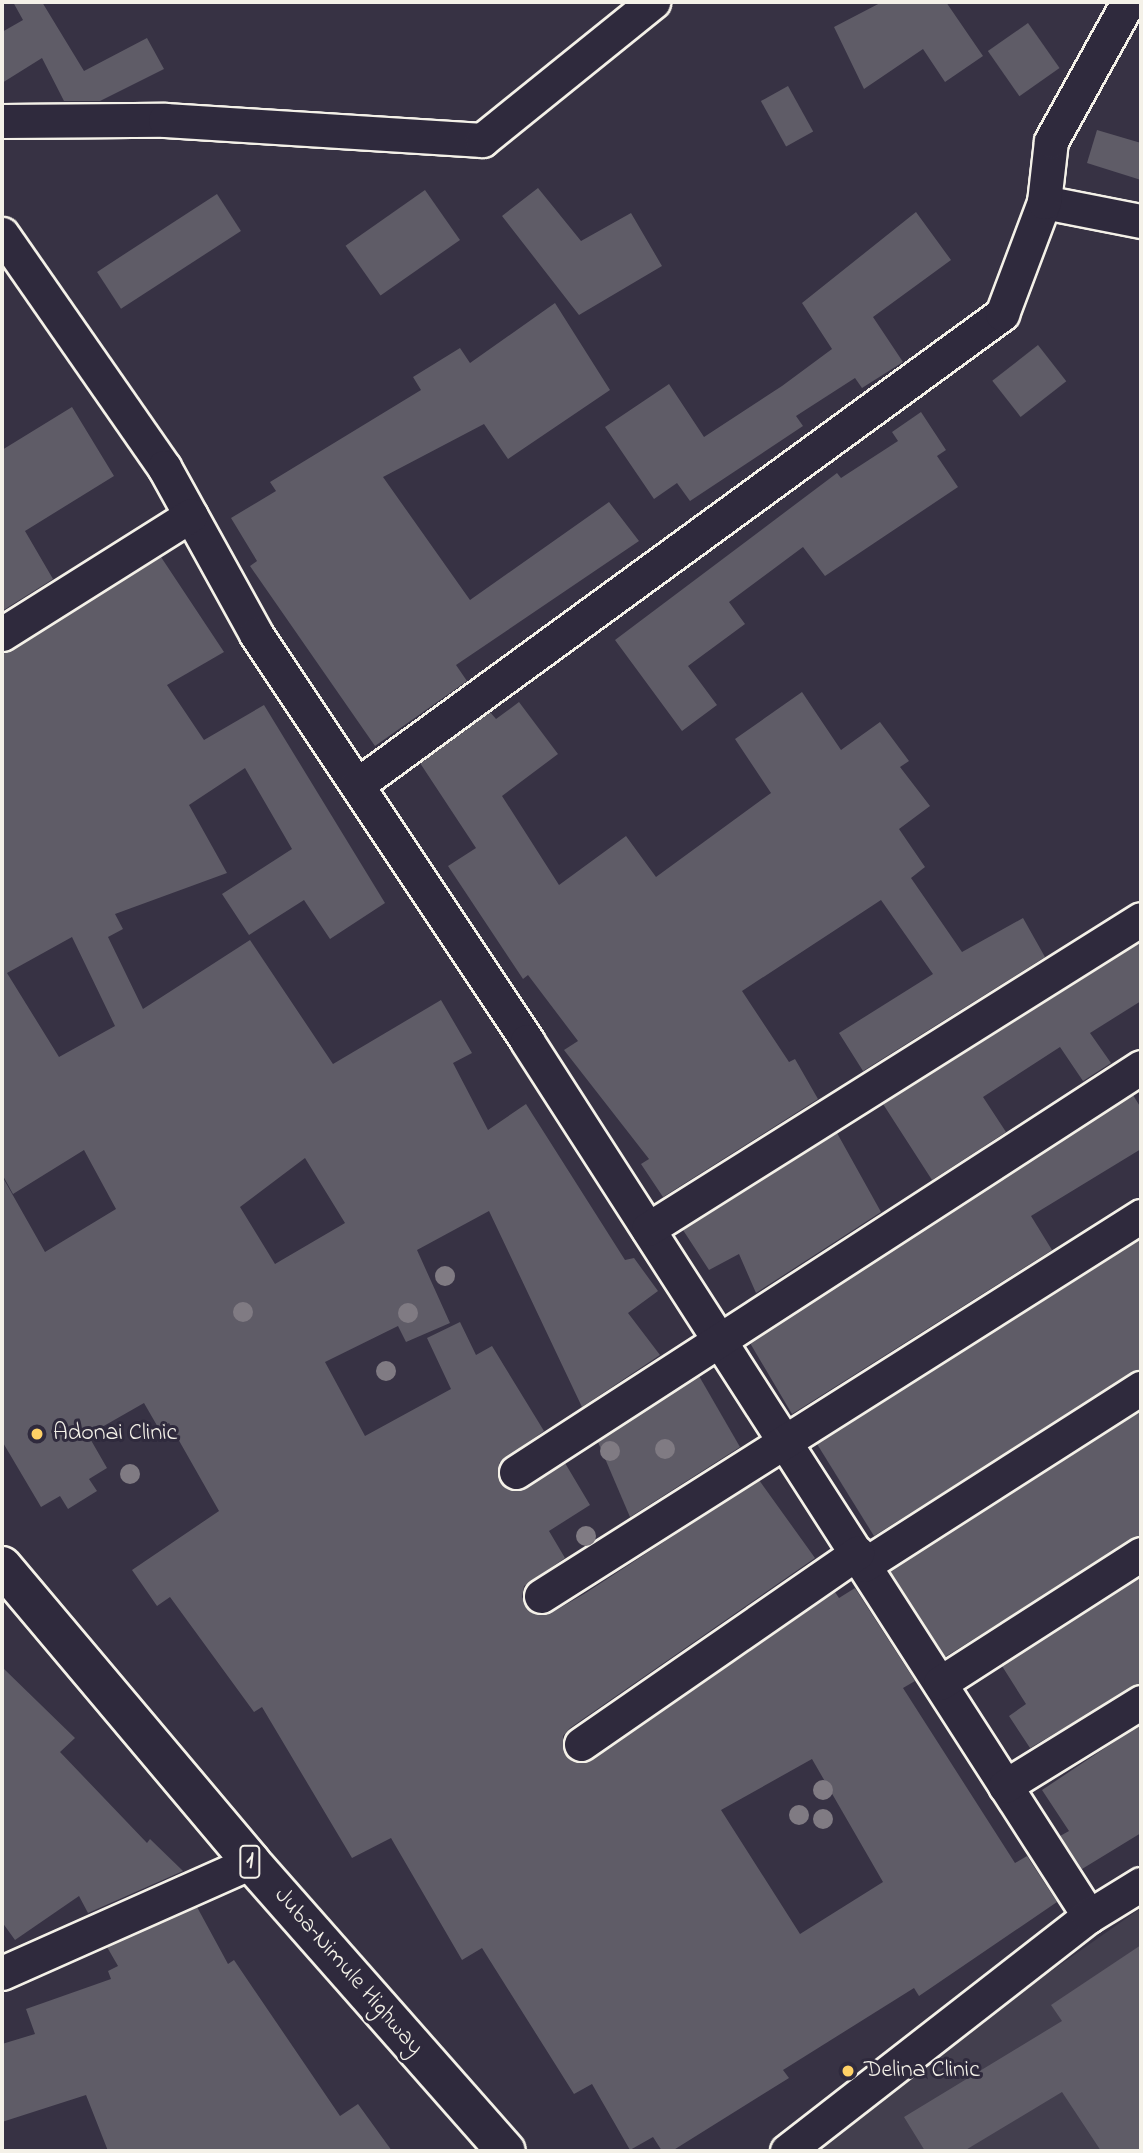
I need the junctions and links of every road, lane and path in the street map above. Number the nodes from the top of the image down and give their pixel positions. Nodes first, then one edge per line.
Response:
1 (653, 2) edge
2 (1128, 2) edge
3 (2, 121) edge
4 (1044, 202) junction
5 (1141, 220) edge
6 (2, 234) edge
7 (191, 515) junction
8 (2, 634) edge
9 (358, 785) junction
10 (1141, 919) edge
11 (1141, 1067) edge
12 (1141, 1216) edge
13 (648, 1229) junction
14 (720, 1340) junction
15 (1141, 1388) edge
16 (786, 1444) junction
17 (516, 1472) dead end
18 (1141, 1554) edge
19 (860, 1559) junction
20 (2, 1566) edge
21 (541, 1596) dead end
22 (940, 1683) junction
23 (1141, 1702) edge
24 (581, 1744) dead end
25 (1005, 1786) junction
26 (251, 1862) junction
27 (1141, 1884) edge
28 (1089, 1916) junction
29 (2, 1973) edge
30 (506, 2151) edge
31 (787, 2151) edge

1 - 3 street
2 - 4 street
4 - 5 street
4 - 9 street
6 - 7 street
7 - 8 street
7 - 9 street
9 - 13 street
10 - 13 street
11 - 14 street
12 - 16 street
13 - 14 street
14 - 16 street
14 - 17 street
15 - 19 street
16 - 19 street
16 - 21 street
18 - 22 street
19 - 22 street
19 - 24 street
20 - 26 main road, Juba–Nimule Highway / 1
22 - 25 street
23 - 25 street
25 - 28 street
26 - 29 street
26 - 30 main road, Juba–Nimule Highway / 1
27 - 28 street
28 - 31 street

